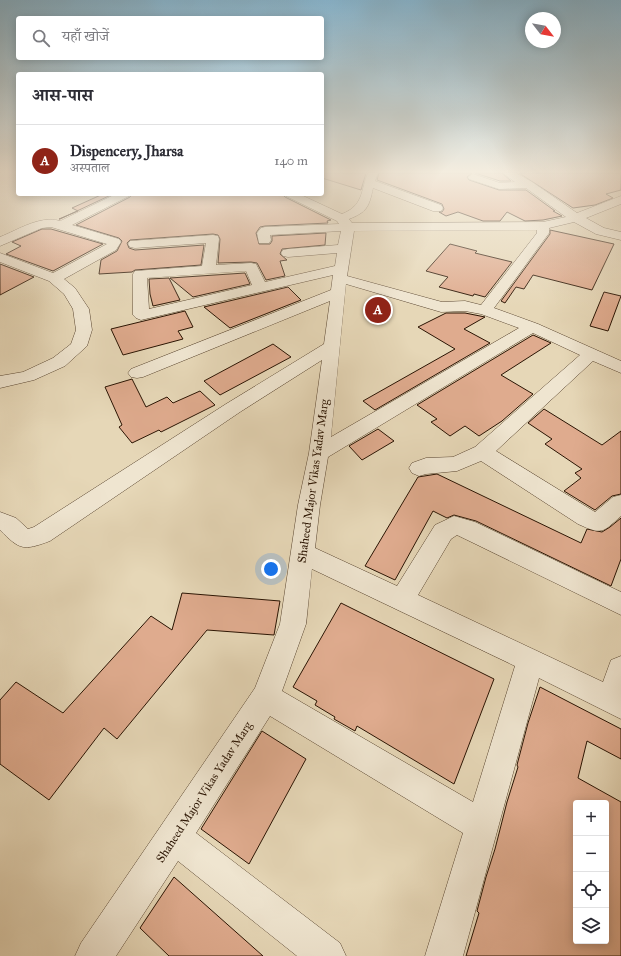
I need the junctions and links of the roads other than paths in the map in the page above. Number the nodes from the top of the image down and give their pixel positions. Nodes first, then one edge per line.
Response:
1 (77, 218) edge
2 (310, 218) edge
3 (351, 218) edge
4 (576, 218) joint
5 (62, 225) junction
6 (543, 226) junction
7 (621, 236) edge
8 (264, 240) dead end
9 (0, 242) edge
10 (136, 244) dead end
11 (288, 254) dead end
12 (342, 256) junction
13 (0, 257) edge
14 (208, 270) junction
15 (54, 278) junction
16 (260, 287) junction
17 (485, 310) junction
18 (532, 328) junction
19 (332, 346) junction
20 (591, 354) junction
21 (621, 368) edge
22 (137, 372) dead end
23 (0, 382) edge
24 (482, 452) junction
25 (319, 453) junction
26 (419, 468) dead end
27 (621, 503) edge
28 (0, 522) edge
29 (302, 553) junction
30 (402, 600) junction
31 (621, 604) edge
32 (530, 660) junction
33 (621, 669) edge
34 (266, 697) junction
35 (617, 702) edge
36 (482, 826) junction
37 (174, 837) junction
38 (94, 956) edge
39 (327, 956) edge
40 (444, 956) edge

1 - 5 street
2 - 12 street
3 - 12 street
4 - 6 street
4 - 7 street
5 - 9 street
5 - 15 street
6 - 12 street
6 - 17 street
8 - 12 street
10 - 14 street
11 - 12 street
12 - 16 street
12 - 17 street
12 - 19 street, Shaheed Major Vikas Yadav Marg
12 - 22 street
13 - 15 street
14 - 16 street
14 - 16 street
15 - 23 street
17 - 18 street
18 - 20 street
18 - 25 street
19 - 25 street, Shaheed Major Vikas Yadav Marg
19 - 28 street
20 - 21 street
20 - 24 street
24 - 26 street
24 - 27 street
25 - 29 street, Shaheed Major Vikas Yadav Marg
29 - 30 street
29 - 34 street, Shaheed Major Vikas Yadav Marg
30 - 31 street
30 - 32 street
32 - 35 street
32 - 36 street
33 - 35 street
34 - 36 street
34 - 37 street, Shaheed Major Vikas Yadav Marg
36 - 40 street
37 - 38 street, Shaheed Major Vikas Yadav Marg
37 - 39 street

